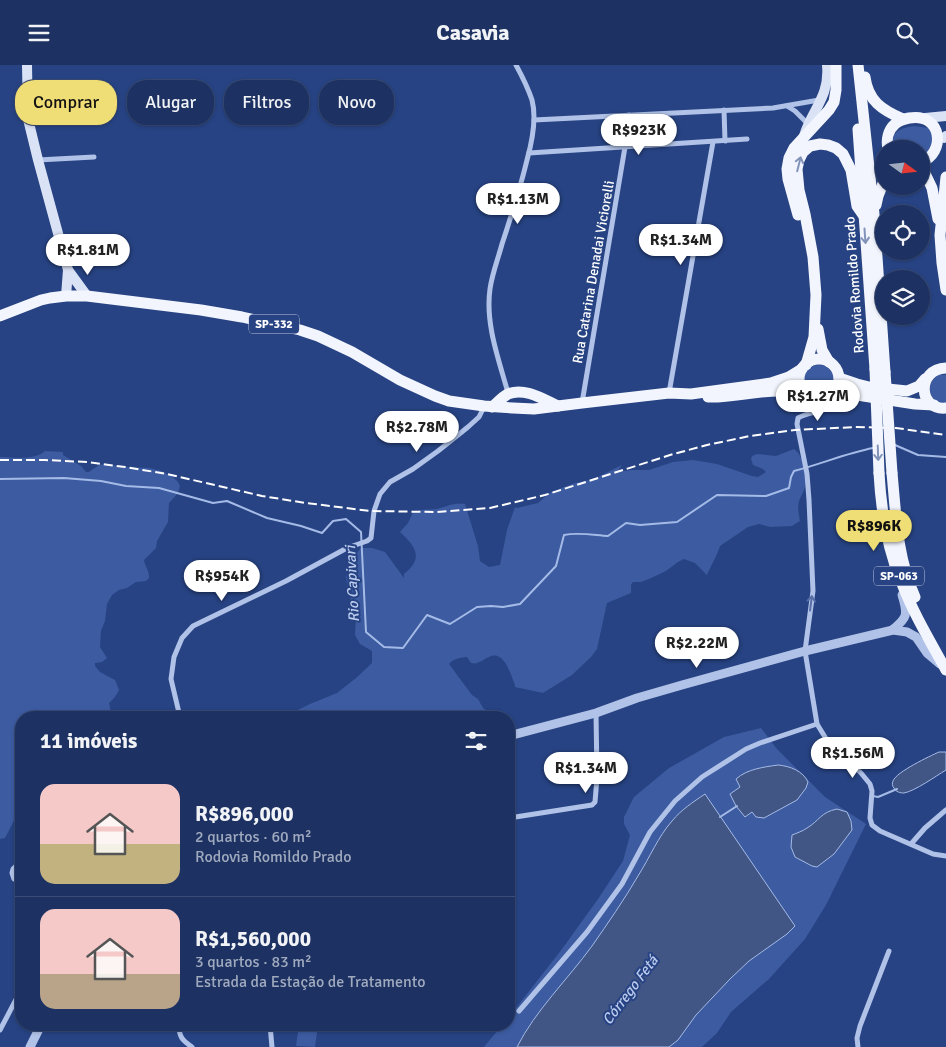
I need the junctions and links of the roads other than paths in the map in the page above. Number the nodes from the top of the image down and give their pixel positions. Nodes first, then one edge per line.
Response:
1 (27, 65) edge
2 (516, 65) edge
3 (827, 65) edge
4 (836, 65) edge
5 (852, 65) edge
6 (858, 65) edge
7 (863, 65) edge
8 (822, 99) junction
9 (786, 105) junction
10 (724, 110) junction
11 (629, 115) junction
12 (946, 116) edge
13 (925, 118) junction
14 (903, 119) junction
15 (534, 121) junction
16 (808, 124) junction
17 (804, 138) junction
18 (747, 139) dead end
19 (888, 140) edge
20 (725, 141) junction
21 (713, 142) junction
22 (945, 143) edge
23 (625, 147) junction
24 (529, 153) junction
25 (94, 157) dead end
26 (38, 160) junction
27 (930, 160) edge
28 (946, 177) edge
29 (930, 184) edge
30 (878, 195) edge
31 (869, 215) junction
32 (940, 228) junction
33 (811, 246) junction
34 (68, 270) junction
35 (946, 290) edge
36 (66, 296) junction
37 (87, 296) junction
38 (0, 316) edge
39 (815, 317) junction
40 (829, 362) junction
41 (944, 366) edge
42 (804, 367) junction
43 (880, 371) junction
44 (839, 378) junction
45 (926, 379) junction
46 (669, 393) junction
47 (508, 394) junction
48 (691, 394) junction
49 (833, 394) junction
50 (806, 395) junction
51 (536, 396) junction
52 (582, 403) junction
53 (934, 405) junction
54 (488, 406) junction
55 (559, 406) junction
56 (513, 408) junction
57 (946, 408) edge
58 (534, 409) junction
59 (879, 474) junction
60 (892, 630) junction
61 (805, 651) junction
62 (946, 656) edge
63 (946, 670) edge
64 (179, 711) edge
65 (596, 713) junction
66 (817, 724) junction
67 (515, 734) edge
68 (946, 810) edge
69 (515, 817) edge
70 (911, 844) junction
71 (946, 856) edge
72 (15, 867) edge
73 (15, 879) edge
74 (889, 951) dead end
75 (15, 1001) edge
76 (519, 1011) dead end
77 (0, 1030) edge
78 (38, 1031) edge
79 (179, 1031) edge
80 (271, 1031) edge
81 (30, 1047) edge
82 (192, 1047) edge
83 (272, 1047) edge
84 (858, 1047) edge

1 - 26 main road
2 - 15 street
3 - 8 main road
4 - 17 main road
5 - 31 main road, Rodovia Romildo Prado / SP-063
6 - 31 main road, Rodovia Romildo Prado / SP-063
7 - 14 main road
8 - 9 street
8 - 16 main road
9 - 10 street
9 - 16 street
10 - 11 street
10 - 20 street
11 - 15 street
11 - 23 street, Rua Catarina Denadai Viciorelli
12 - 13 main road
13 - 14 main road
13 - 22 main road
14 - 19 main road
15 - 24 street
16 - 17 main road
17 - 33 main road
18 - 20 street
20 - 21 street
21 - 23 street
21 - 46 street
22 - 27 main road
23 - 24 street
23 - 52 street, Rua Catarina Denadai Viciorelli
24 - 47 street
25 - 26 street
26 - 34 main road
28 - 32 main road
29 - 32 main road
30 - 31 main road
33 -> 31 main road
31 - 43 main road, Rodovia Romildo Prado / SP-063
32 - 35 main road
33 - 39 main road
34 - 36 main road
34 - 37 main road
36 - 37 main road, SP-332
36 - 38 main road, SP-332
37 - 54 main road, SP-332
39 - 40 main road
39 - 42 main road
40 - 42 main road, SP-332
40 - 44 main road
41 - 45 main road
42 - 48 main road, SP-332
42 - 50 main road
43 -> 59 main road, Rodovia Romildo Prado / SP-063, bridge
43 - 62 main road, Rodovia Romildo Prado / SP-063, bridge
44 - 45 main road
44 - 49 main road
45 - 53 main road
46 - 48 main road, SP-332
46 - 52 main road, SP-332
47 - 51 main road
47 - 54 main road
47 - 56 main road
48 - 50 main road, SP-332
49 - 50 main road, SP-332
49 - 53 main road, SP-332
61 -> 49 street
51 - 55 main road
51 - 58 main road
52 - 55 main road, SP-332
53 - 57 main road, SP-332
54 - 56 main road, SP-332
54 - 64 street
55 - 58 main road, SP-332
56 - 58 main road, SP-332
59 - 60 street
59 - 63 main road, Rodovia Romildo Prado / SP-063
60 - 61 street
60 - 63 street
61 - 65 street
61 - 66 street
65 - 67 street
65 - 69 street
66 - 70 street
66 - 76 street
68 - 70 street
70 - 71 street
72 - 73 street
74 - 84 street
75 - 77 street
78 - 81 street
79 - 82 street
80 - 83 street

